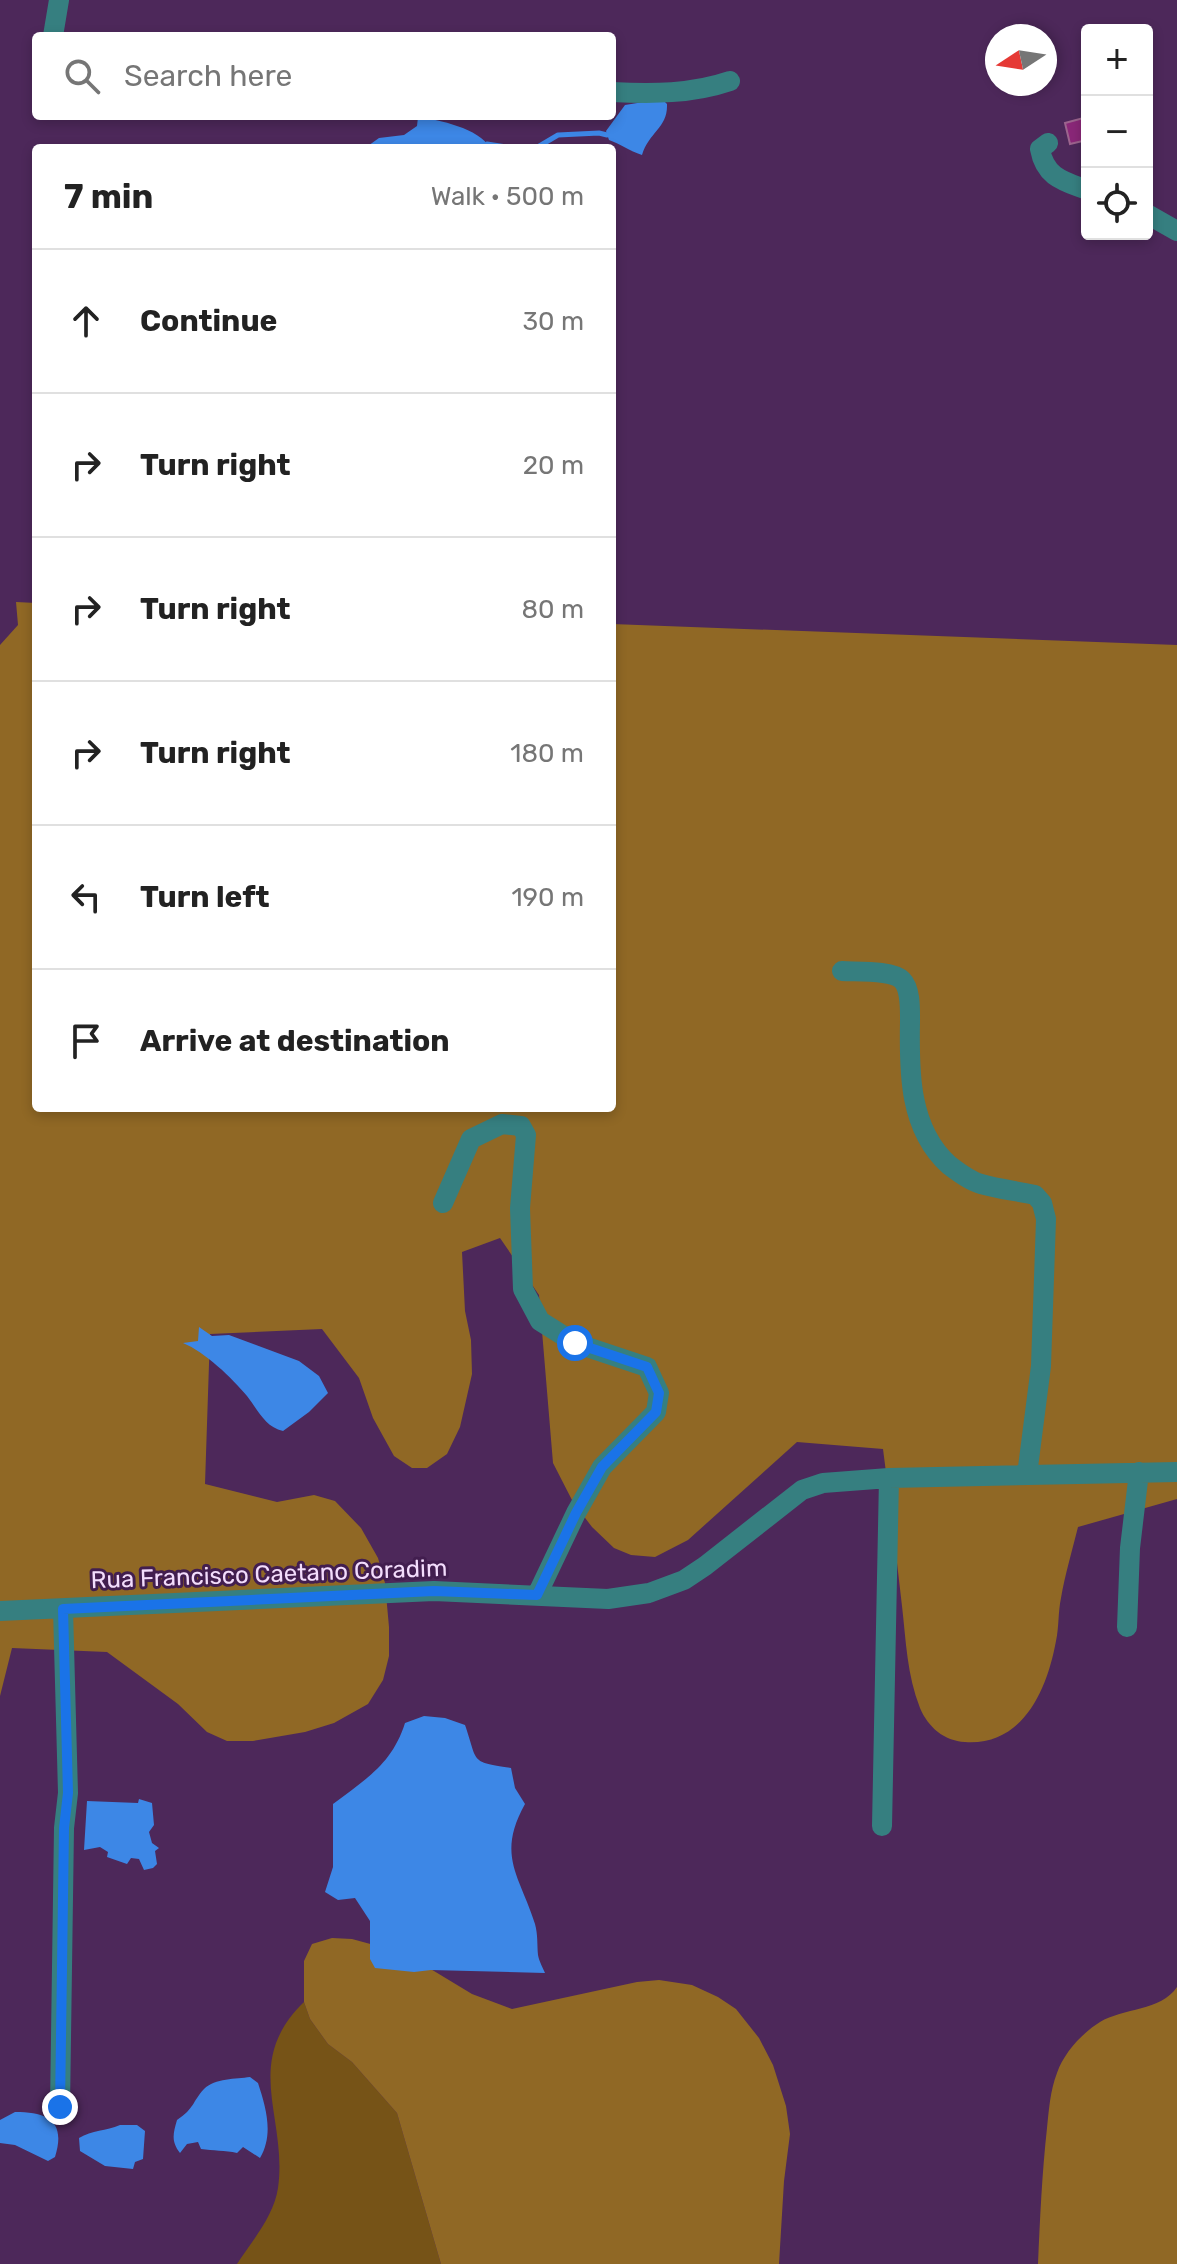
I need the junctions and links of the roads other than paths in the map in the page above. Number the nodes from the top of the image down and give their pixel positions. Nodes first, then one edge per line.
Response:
1 (59, 0) edge
2 (54, 32) edge
3 (730, 81) dead end
4 (616, 92) edge
5 (1048, 143) dead end
6 (1081, 188) edge
7 (1153, 217) edge
8 (1177, 231) edge
9 (842, 971) dead end
10 (443, 1203) dead end
11 (1139, 1472) junction
12 (1177, 1472) edge
13 (1027, 1475) junction
14 (889, 1478) junction
15 (537, 1595) junction
16 (63, 1609) junction
17 (0, 1611) edge
18 (1127, 1627) dead end
19 (882, 1826) dead end
20 (60, 2107) dead end

1 - 2 street
3 - 4 street
5 - 6 street
7 - 8 street
9 - 13 street
10 - 15 street
11 - 12 street, Rua Francisco Caetano Coradim
11 - 13 street, Rua Francisco Caetano Coradim
11 - 18 street
13 - 14 street, Rua Francisco Caetano Coradim
14 - 15 street, Rua Francisco Caetano Coradim
14 - 19 street
15 - 16 street, Rua Francisco Caetano Coradim
16 - 17 street, Rua Francisco Caetano Coradim
16 - 20 street

